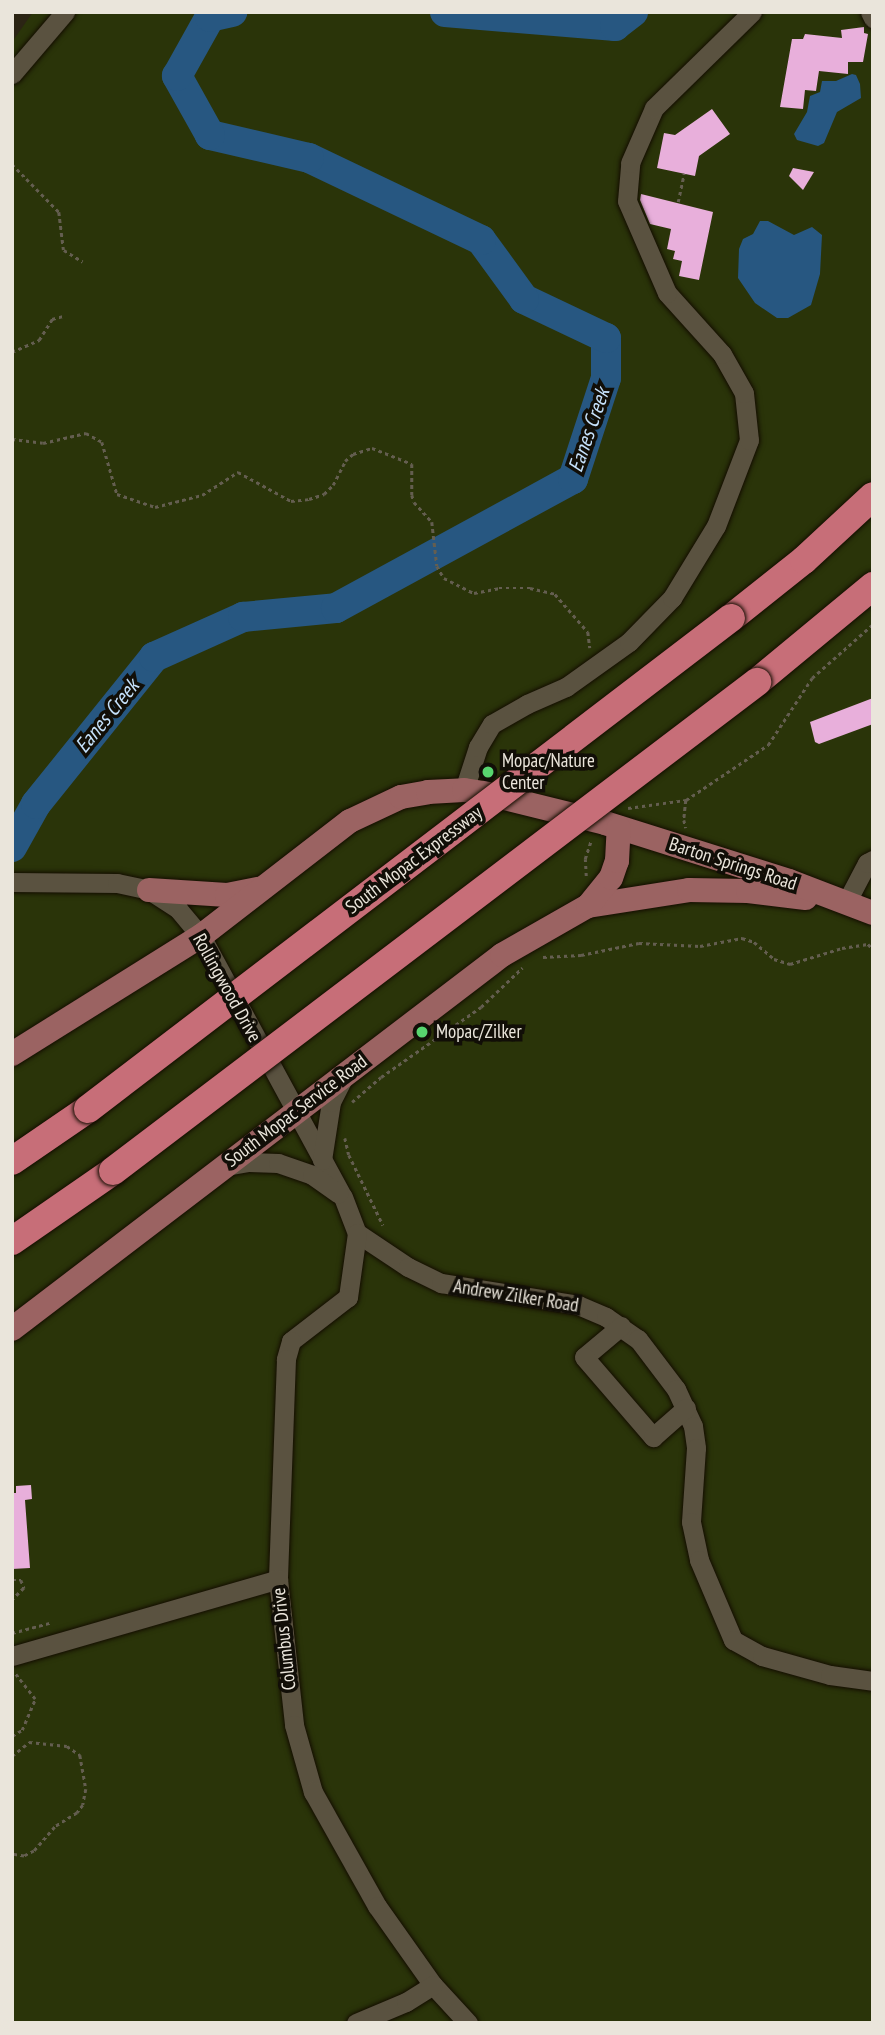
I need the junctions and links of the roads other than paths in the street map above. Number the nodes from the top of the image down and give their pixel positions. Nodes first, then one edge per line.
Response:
1 (65, 12) edge
2 (752, 12) edge
3 (870, 12) edge
4 (873, 18) edge
5 (12, 74) edge
6 (873, 496) edge
7 (873, 586) edge
8 (464, 790) junction
9 (620, 819) junction
10 (873, 860) edge
11 (12, 881) edge
12 (262, 888) junction
13 (149, 890) junction
14 (846, 903) junction
15 (588, 906) junction
16 (873, 912) edge
17 (201, 936) junction
18 (12, 1054) edge
19 (345, 1074) junction
20 (294, 1111) junction
21 (322, 1160) junction
22 (12, 1161) edge
23 (225, 1166) junction
24 (343, 1197) junction
25 (357, 1233) junction
26 (14, 1240) edge
27 (621, 1326) junction
28 (12, 1329) edge
29 (686, 1408) junction
30 (278, 1578) junction
31 (14, 1665) edge
32 (873, 1681) edge
33 (433, 1985) junction
34 (356, 2023) edge
35 (468, 2023) edge

1 - 5 street
2 - 8 street
3 - 4 street
6 - 22 highway, South Mopac Expressway, bridge
7 - 26 highway, bridge
8 - 9 main road
8 - 12 main road
9 - 14 main road, Barton Springs Road
9 - 15 main road
10 - 14 street
11 - 13 street, Rollingwood Drive
12 - 13 main road
12 - 17 main road
13 - 17 street, Rollingwood Drive
14 - 15 main road, Barton Springs Road
14 - 16 main road, Barton Springs Road
15 - 19 main road, South Mopac Service Road
17 - 18 main road
17 - 20 street, Rollingwood Drive
19 - 20 main road, South Mopac Service Road
19 - 21 street
20 - 21 street
20 - 23 main road, South Mopac Service Road
21 - 24 street
23 - 24 street
23 - 28 main road, South Mopac Service Road
24 - 25 street
25 - 27 street, Andrew Zilker Road
25 - 30 street, Columbus Drive
27 - 29 street, Andrew Zilker Road
27 - 29 street
29 - 32 street, Andrew Zilker Road
30 - 31 street
30 - 33 street, Columbus Drive
33 - 34 street
33 - 35 street, Columbus Drive

